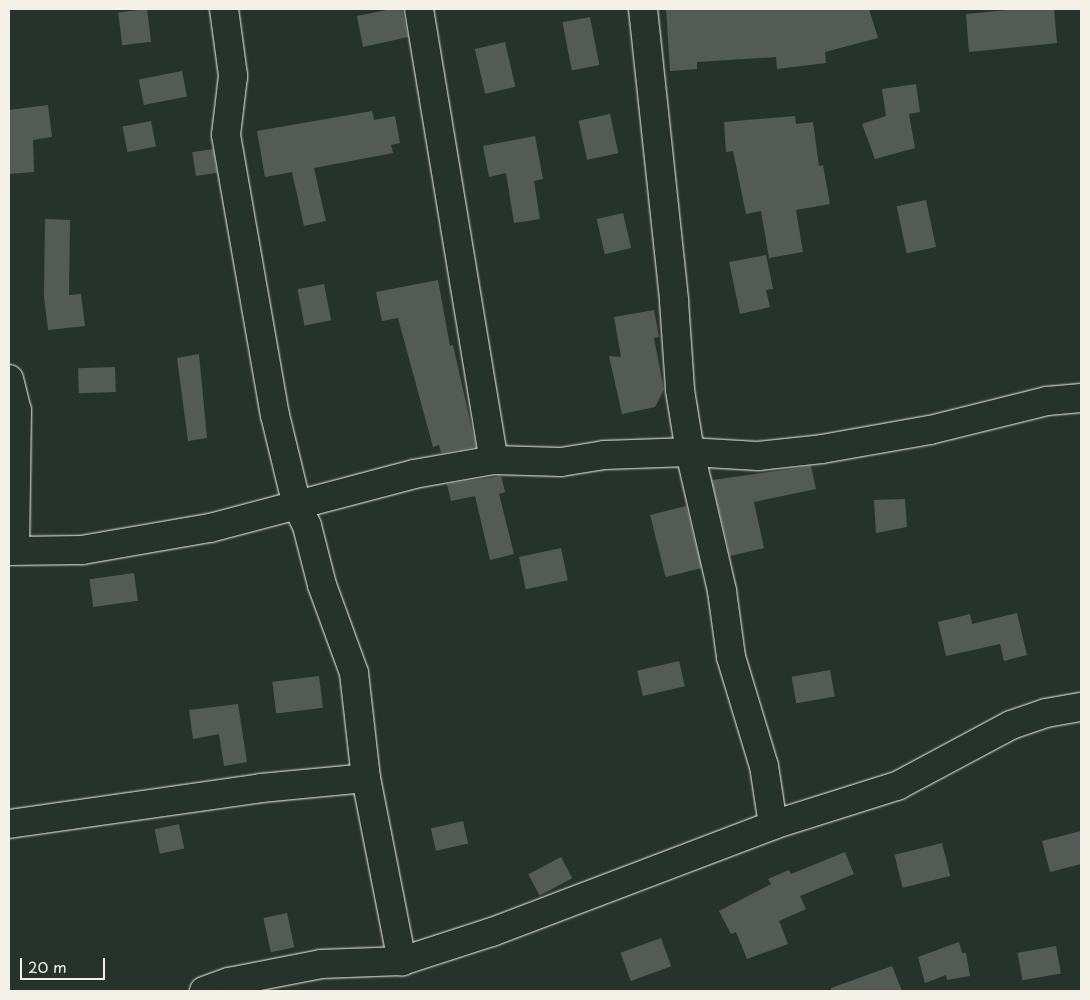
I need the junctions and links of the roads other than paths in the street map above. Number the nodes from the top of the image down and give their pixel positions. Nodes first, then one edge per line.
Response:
1 (224, 9) edge
2 (419, 9) edge
3 (643, 9) edge
4 (9, 379) edge
5 (1081, 398) edge
6 (690, 452) junction
7 (494, 460) junction
8 (297, 506) junction
9 (12, 550) edge
10 (1081, 707) edge
11 (366, 778) junction
12 (9, 824) edge
13 (773, 825) junction
14 (402, 961) junction
15 (204, 991) edge

1 - 8 street
2 - 7 street
3 - 6 street
4 - 9 street
5 - 6 street
6 - 7 street
6 - 13 street
7 - 8 street
8 - 9 street
8 - 11 street
10 - 13 street
11 - 12 street
11 - 14 street
13 - 14 street
14 - 15 street

